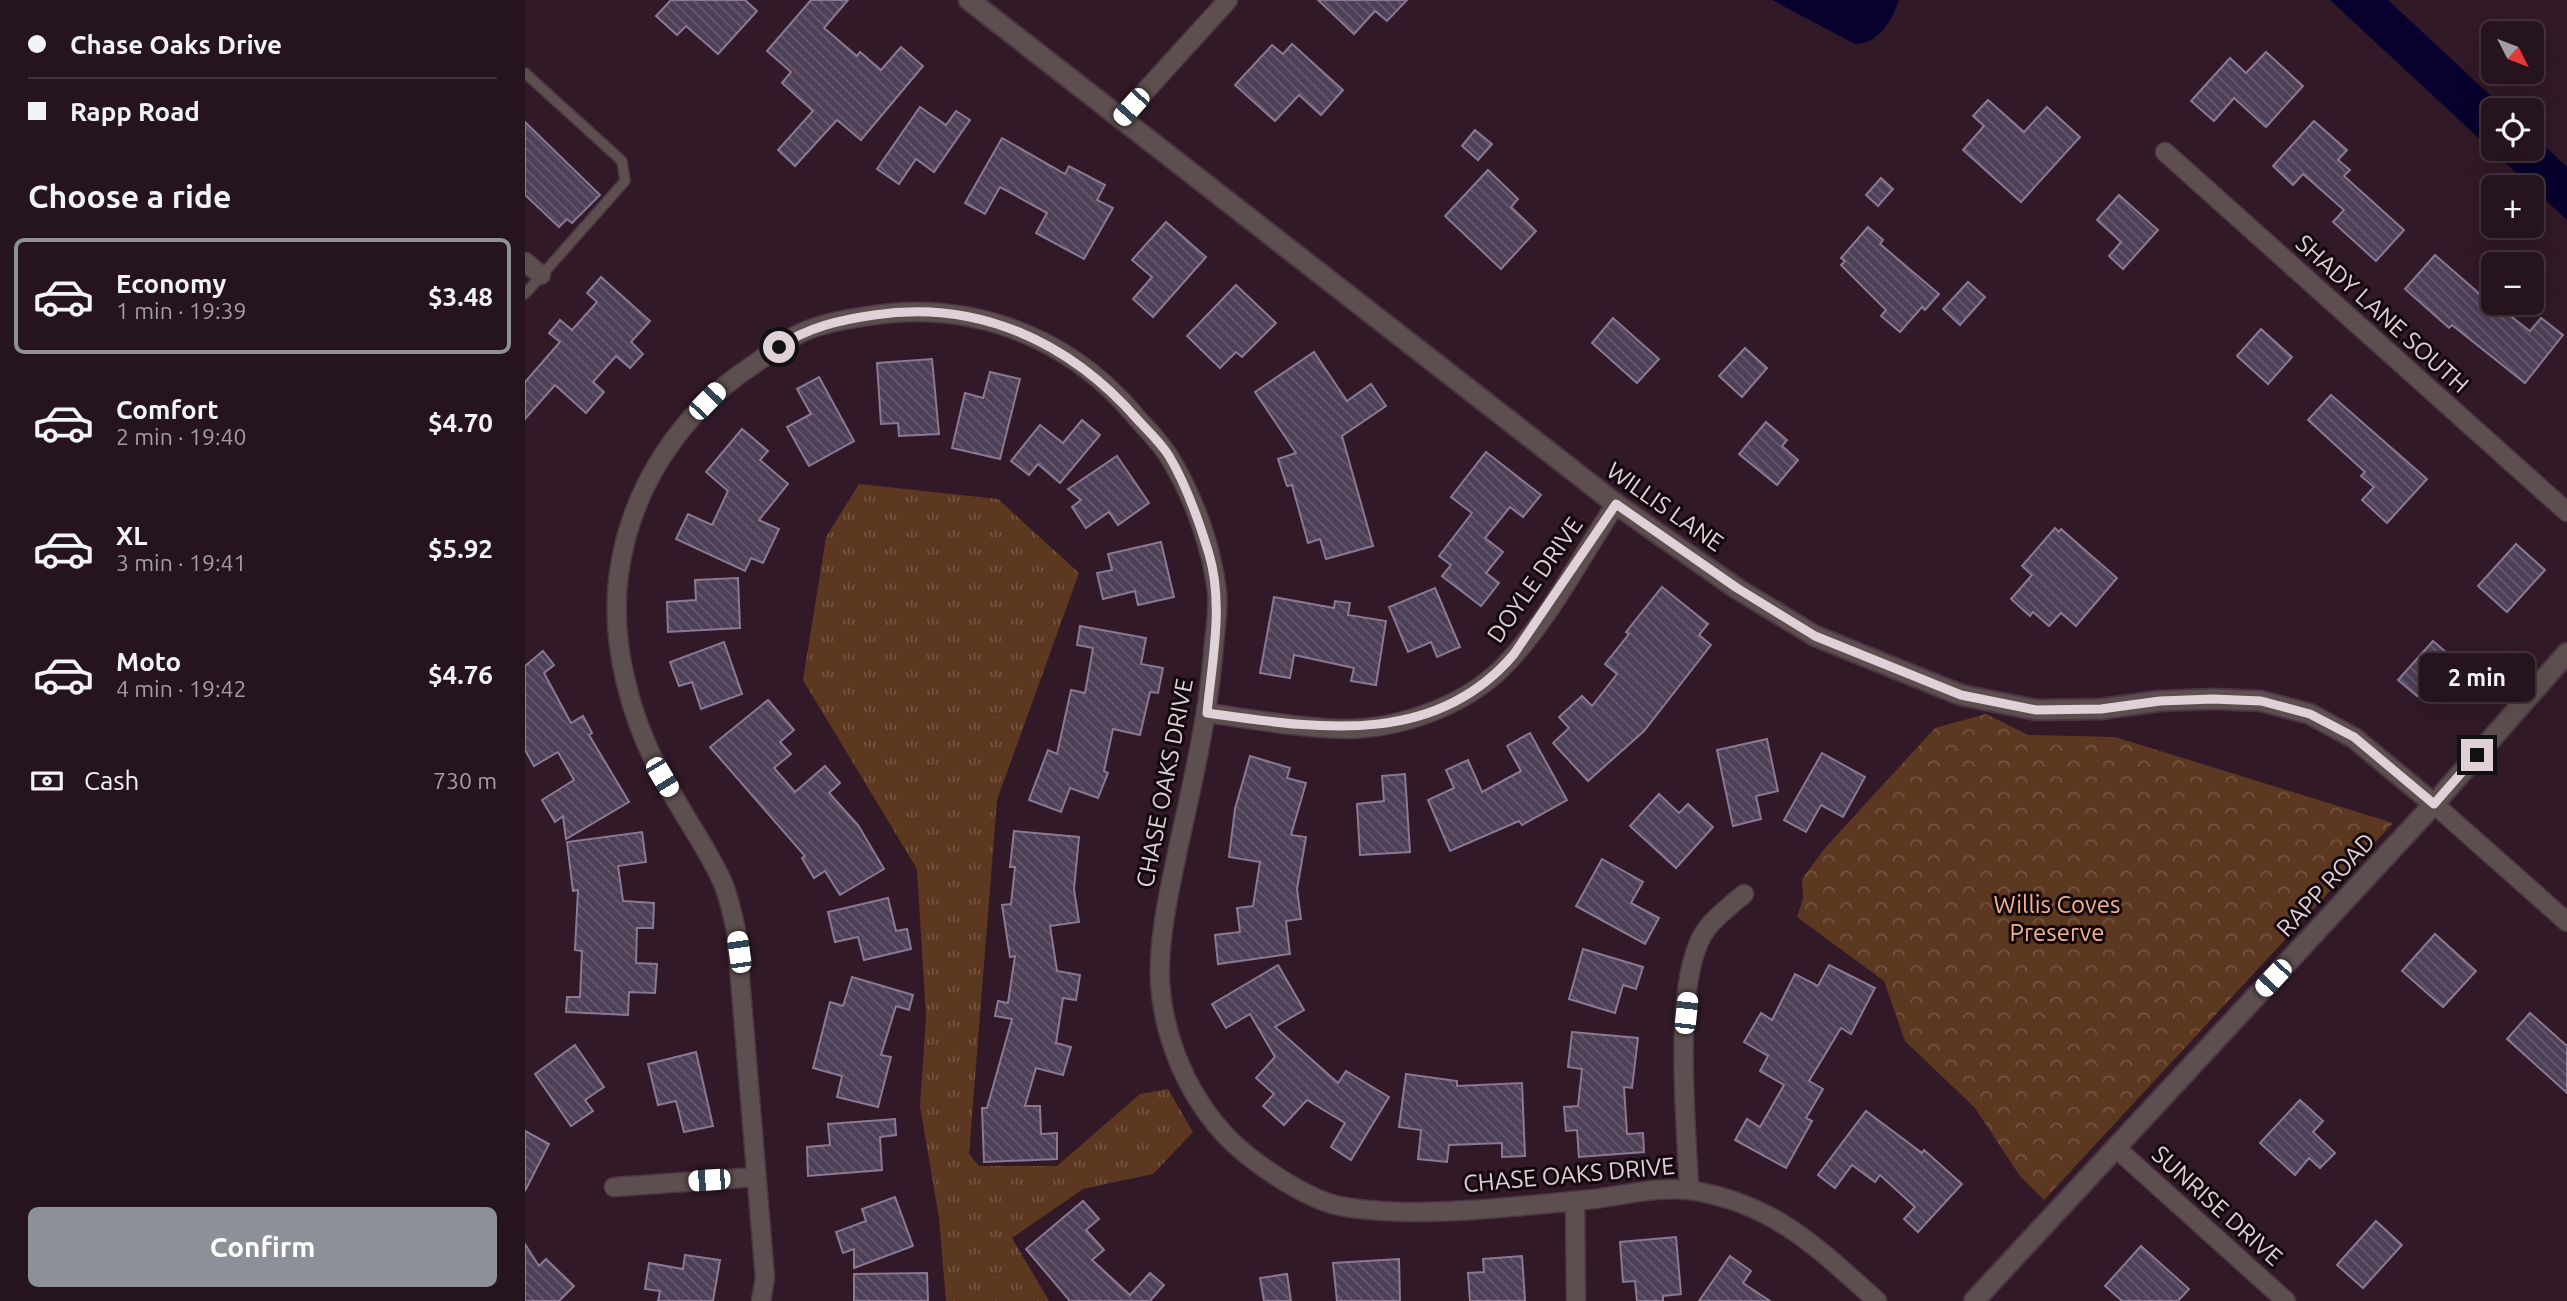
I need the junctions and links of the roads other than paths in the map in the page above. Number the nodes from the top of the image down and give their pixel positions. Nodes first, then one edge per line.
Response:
1 (969, 0) edge
2 (1228, 0) edge
3 (525, 73) edge
4 (1120, 119) junction
5 (2165, 152) dead end
6 (525, 262) edge
7 (541, 275) junction
8 (525, 294) edge
9 (1616, 504) junction
10 (2567, 512) edge
11 (2567, 653) edge
12 (1207, 713) junction
13 (2434, 804) junction
14 (1744, 894) dead end
15 (2567, 922) edge
16 (2116, 1148) junction
17 (756, 1177) junction
18 (614, 1187) dead end
19 (1689, 1189) junction
20 (1575, 1200) junction
21 (761, 1301) edge
22 (1576, 1301) edge
23 (1877, 1301) edge
24 (1974, 1301) edge
25 (2286, 1301) edge

1 - 4 street, WILLIS LANE
2 - 4 street
3 - 7 lane
4 - 9 street, WILLIS LANE
5 - 10 street, SHADY LANE SOUTH
6 - 7 street
7 - 8 lane
9 - 12 street, DOYLE DRIVE
9 - 13 street, WILLIS LANE
11 - 13 street, RAPP ROAD
12 - 17 street, CHASE OAKS DRIVE
12 - 20 street, CHASE OAKS DRIVE
13 - 15 street
13 - 16 street, RAPP ROAD
14 - 19 street
16 - 24 street, RAPP ROAD
16 - 25 street, SUNRISE DRIVE
17 - 18 street
17 - 21 street, CHASE OAKS DRIVE
19 - 20 street, CHASE OAKS DRIVE
19 - 23 street, CHASE OAKS DRIVE
20 - 22 street

